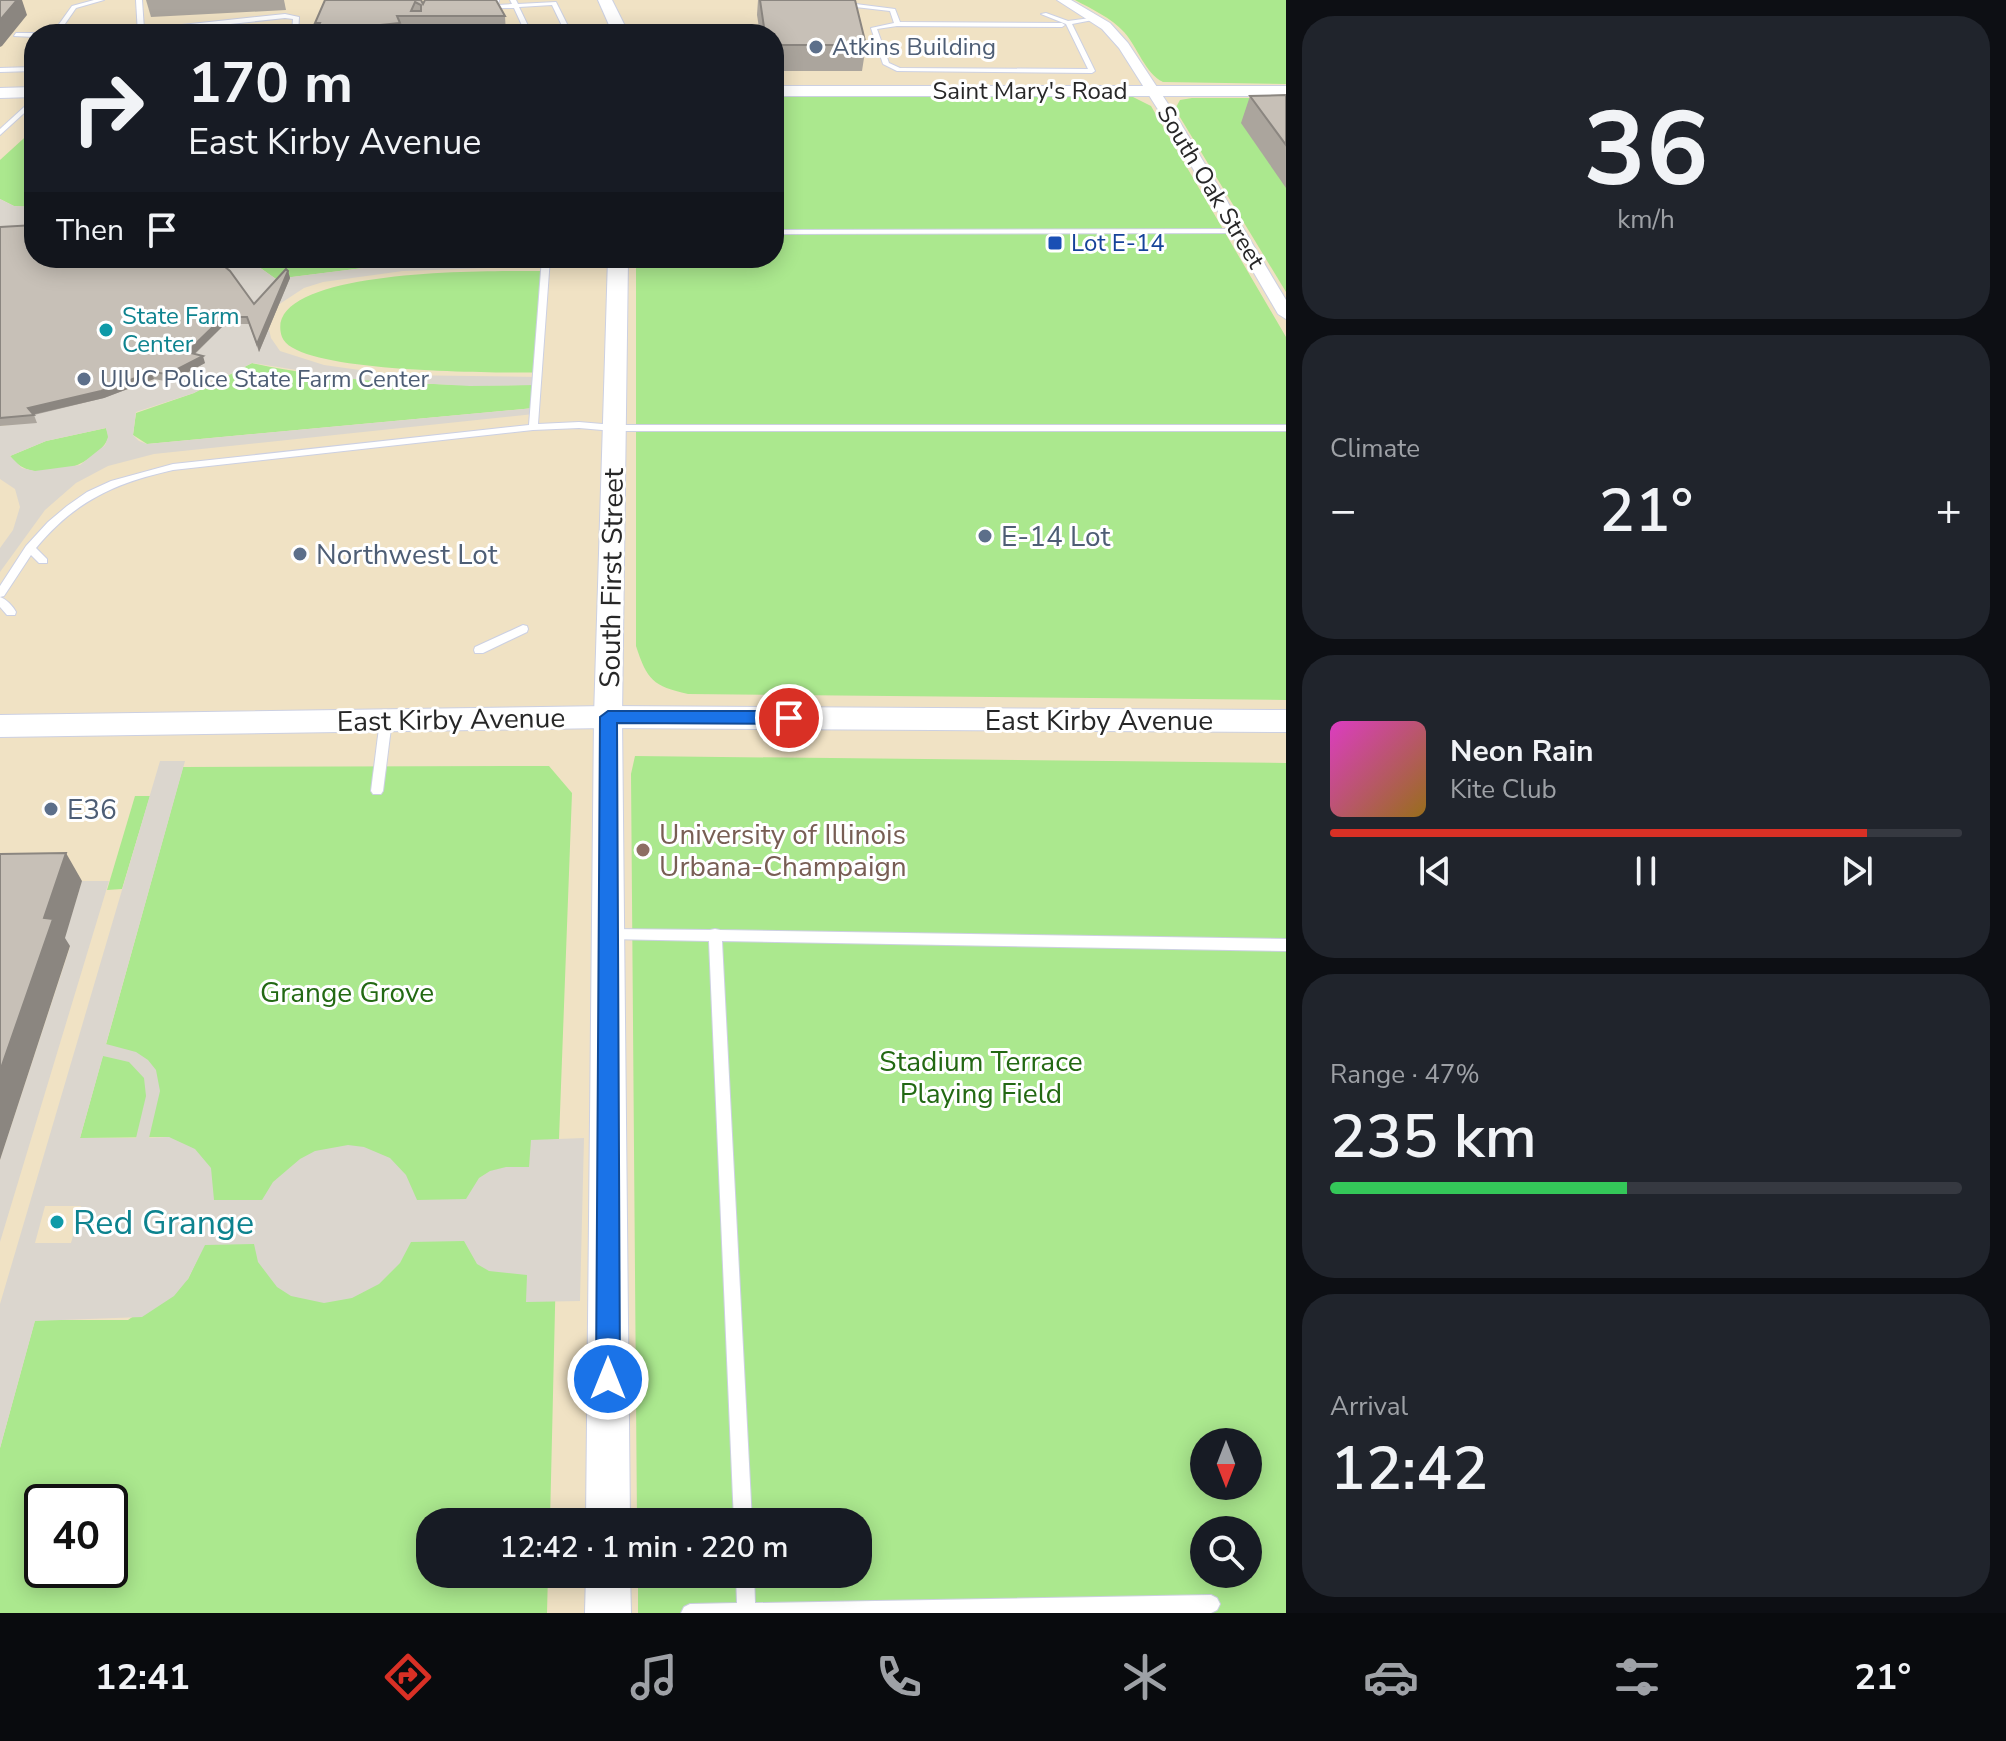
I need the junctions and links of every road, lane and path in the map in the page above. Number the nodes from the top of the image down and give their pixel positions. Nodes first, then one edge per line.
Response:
1 (101, 0) edge
2 (139, 0) edge
3 (496, 0) edge
4 (605, 0) edge
5 (1063, 0) edge
6 (514, 2) edge
7 (829, 4) edge
8 (1044, 14) dead end
9 (1096, 18) junction
10 (62, 24) edge
11 (140, 24) edge
12 (213, 24) edge
13 (296, 24) edge
14 (524, 24) edge
15 (564, 24) edge
16 (616, 24) edge
17 (897, 24) junction
18 (1068, 24) junction
19 (16, 35) dead end
20 (24, 35) edge
21 (24, 69) edge
22 (0, 70) edge
23 (784, 91) edge
24 (1154, 91) junction
25 (1286, 91) edge
26 (24, 92) edge
27 (0, 93) edge
28 (22, 112) edge
29 (0, 133) edge
30 (1237, 231) junction
31 (784, 232) edge
32 (545, 268) edge
33 (618, 268) edge
34 (1278, 288) edge
35 (1286, 314) edge
36 (533, 427) junction
37 (614, 428) junction
38 (1286, 428) edge
39 (457, 436) junction
40 (392, 443) junction
41 (472, 446) dead end
42 (324, 451) junction
43 (406, 453) dead end
44 (249, 459) junction
45 (338, 460) dead end
46 (184, 466) junction
47 (263, 468) dead end
48 (197, 475) dead end
49 (121, 479) junction
50 (134, 490) dead end
51 (73, 505) junction
52 (84, 513) dead end
53 (30, 548) junction
54 (43, 561) dead end
55 (0, 594) edge
56 (0, 601) edge
57 (11, 612) dead end
58 (523, 629) dead end
59 (479, 650) dead end
60 (608, 717) junction
61 (386, 720) junction
62 (1286, 721) edge
63 (0, 726) edge
64 (377, 791) dead end
65 (608, 934) junction
66 (715, 934) junction
67 (1286, 945) edge
68 (608, 1508) edge
69 (742, 1508) edge
70 (608, 1588) edge
71 (746, 1588) edge
72 (1211, 1604) dead end
73 (747, 1612) edge
74 (608, 1613) edge
75 (690, 1613) edge

1 - 10 lane
2 - 11 lane
3 - 6 lane
4 - 16 street
5 - 9 street, South Oak Street
6 - 14 lane
6 - 15 lane
7 - 17 lane
8 - 18 lane
9 - 18 lane
9 - 24 street, South Oak Street
12 - 13 lane
17 - 18 lane
17 - 18 lane
19 - 20 lane
21 - 22 lane
23 - 24 main road, Saint Mary's Road
24 - 25 main road, Saint Mary's Road
24 - 30 street, South Oak Street
26 - 27 main road
28 - 29 lane
30 - 31 lane
30 - 34 street, South Oak Street
32 - 36 lane
33 - 37 street, South First Street
34 - 35 street, South Oak Street
36 - 37 lane
36 - 39 lane
37 - 38 lane
37 - 60 street, South First Street
39 - 40 lane
39 - 41 lane
40 - 42 lane
40 - 43 lane
42 - 44 lane
42 - 45 lane
44 - 46 lane
44 - 47 lane
46 - 48 lane
46 - 49 lane
49 - 50 lane
49 - 51 lane
51 - 52 lane
51 - 53 lane
53 - 54 lane
53 - 55 lane
56 - 57 lane
58 - 59 lane
60 - 61 main road, East Kirby Avenue
60 - 62 main road, East Kirby Avenue
60 - 65 street, South First Street
61 - 63 main road, East Kirby Avenue
61 - 64 lane
65 - 66 lane
65 - 68 street, South First Street
66 - 67 lane
66 - 69 lane
70 - 74 street
71 - 73 lane
72 - 73 lane
73 - 75 lane

